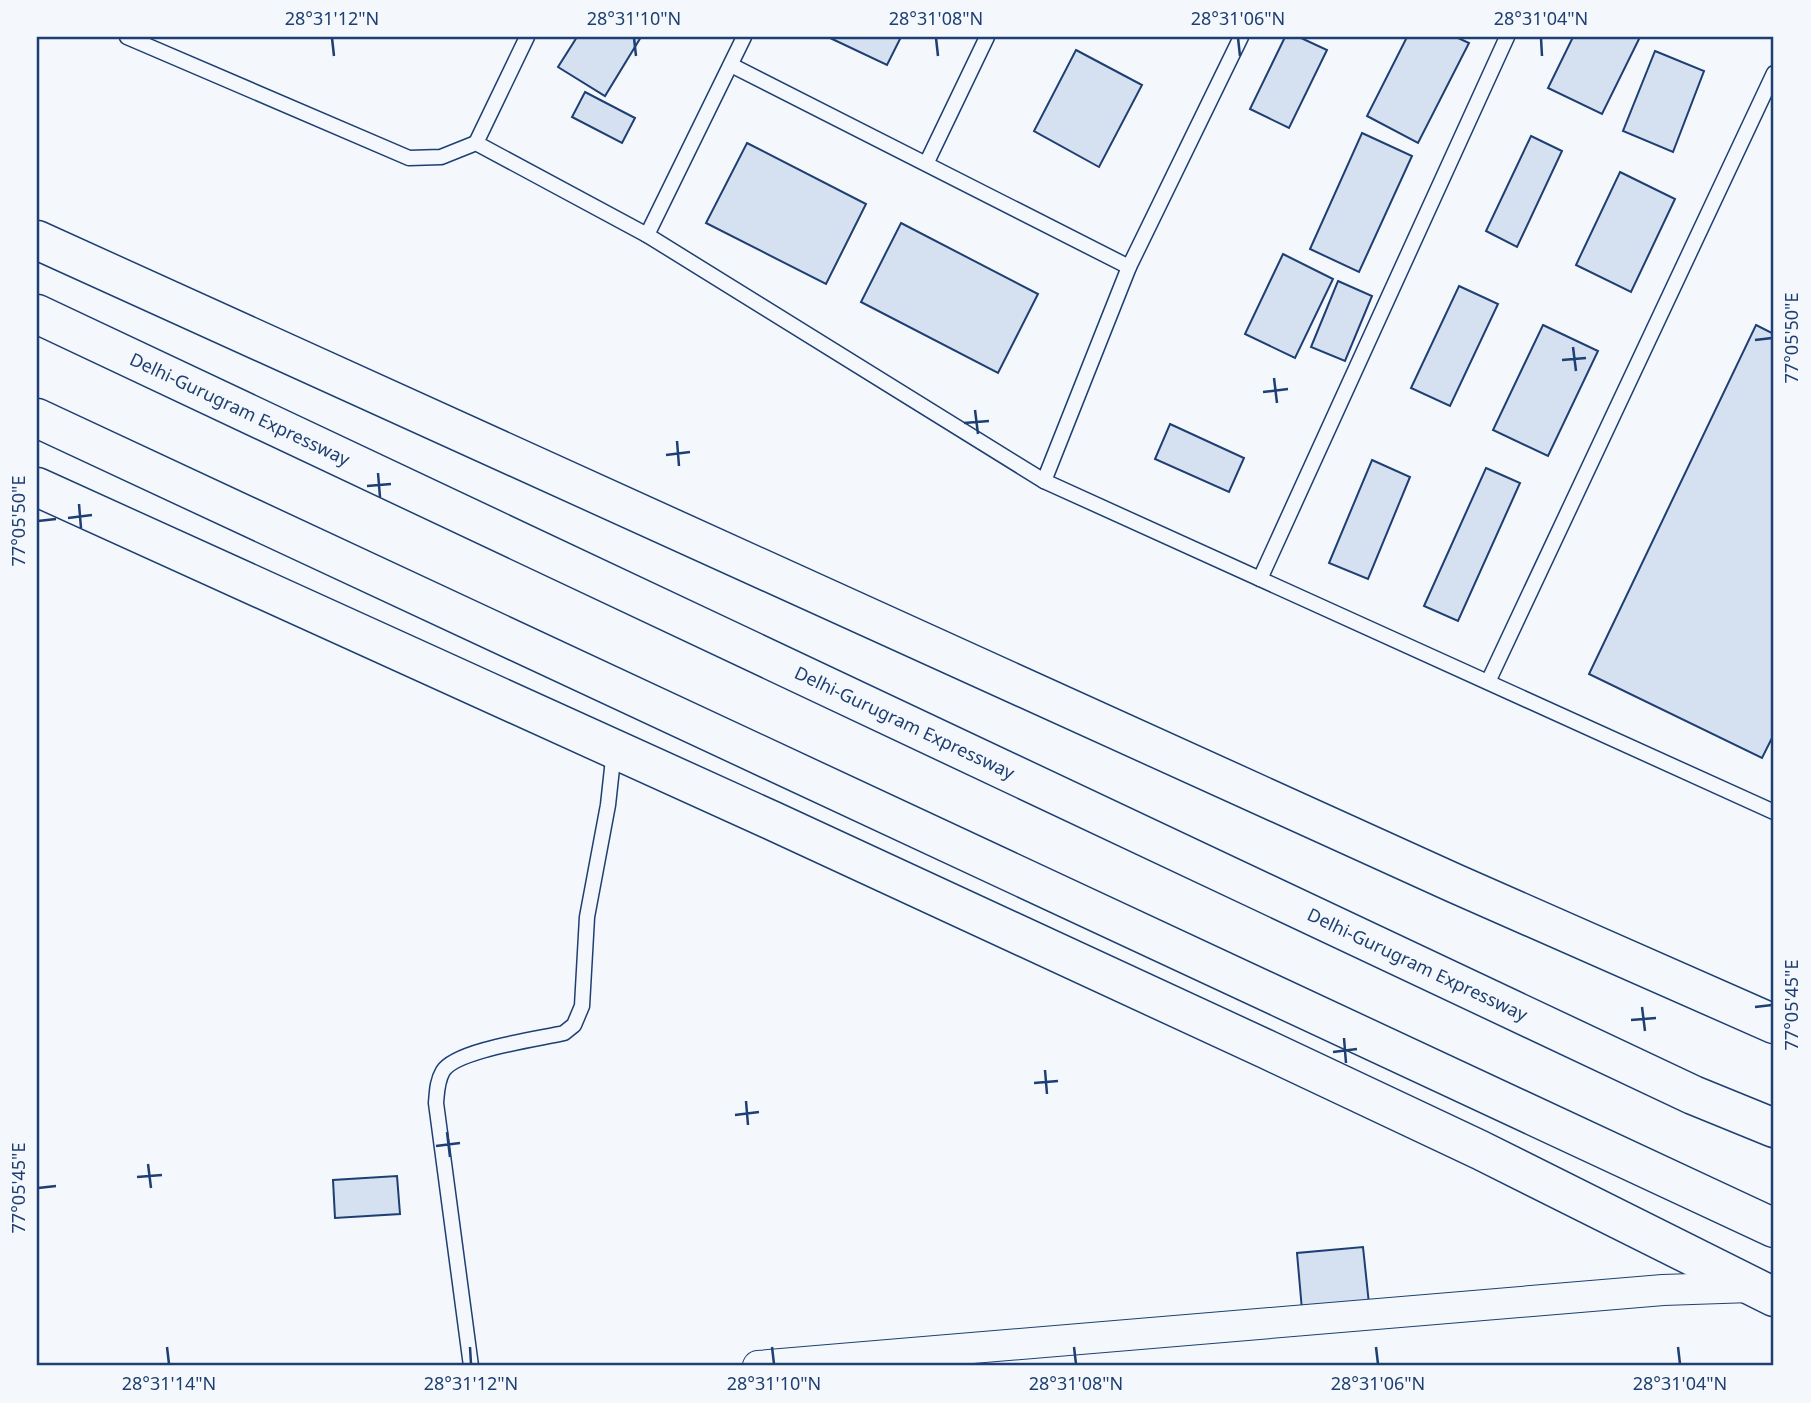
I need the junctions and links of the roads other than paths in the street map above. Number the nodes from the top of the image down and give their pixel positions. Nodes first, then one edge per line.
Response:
1 (127, 37) edge
2 (527, 37) edge
3 (744, 37) edge
4 (987, 37) edge
5 (1241, 37) edge
6 (1507, 37) edge
7 (731, 65) junction
8 (1774, 73) edge
9 (476, 143) junction
10 (927, 162) junction
11 (648, 235) junction
12 (37, 240) edge
13 (1129, 267) junction
14 (37, 314) edge
15 (37, 418) edge
16 (1044, 481) junction
17 (37, 486) edge
18 (1259, 579) junction
19 (1489, 682) junction
20 (614, 748) junction
21 (1774, 813) edge
22 (1774, 1024) edge
23 (1774, 1128) edge
24 (1774, 1228) edge
25 (1762, 1292) edge
26 (471, 1366) edge
27 (758, 1366) edge

1 - 9 lane
2 - 9 lane
3 - 7 lane
4 - 10 lane
5 - 13 lane
6 - 18 lane
7 - 10 lane
7 - 11 lane
8 - 19 lane
9 - 11 lane
10 - 13 lane
11 - 16 lane
12 - 22 main road
13 - 16 lane
14 - 23 main road, Delhi-Gurugram Expressway
15 - 24 main road
16 - 18 lane
17 - 20 main road
18 - 19 lane
19 - 21 lane
20 - 25 main road
20 - 26 lane
25 - 27 street

